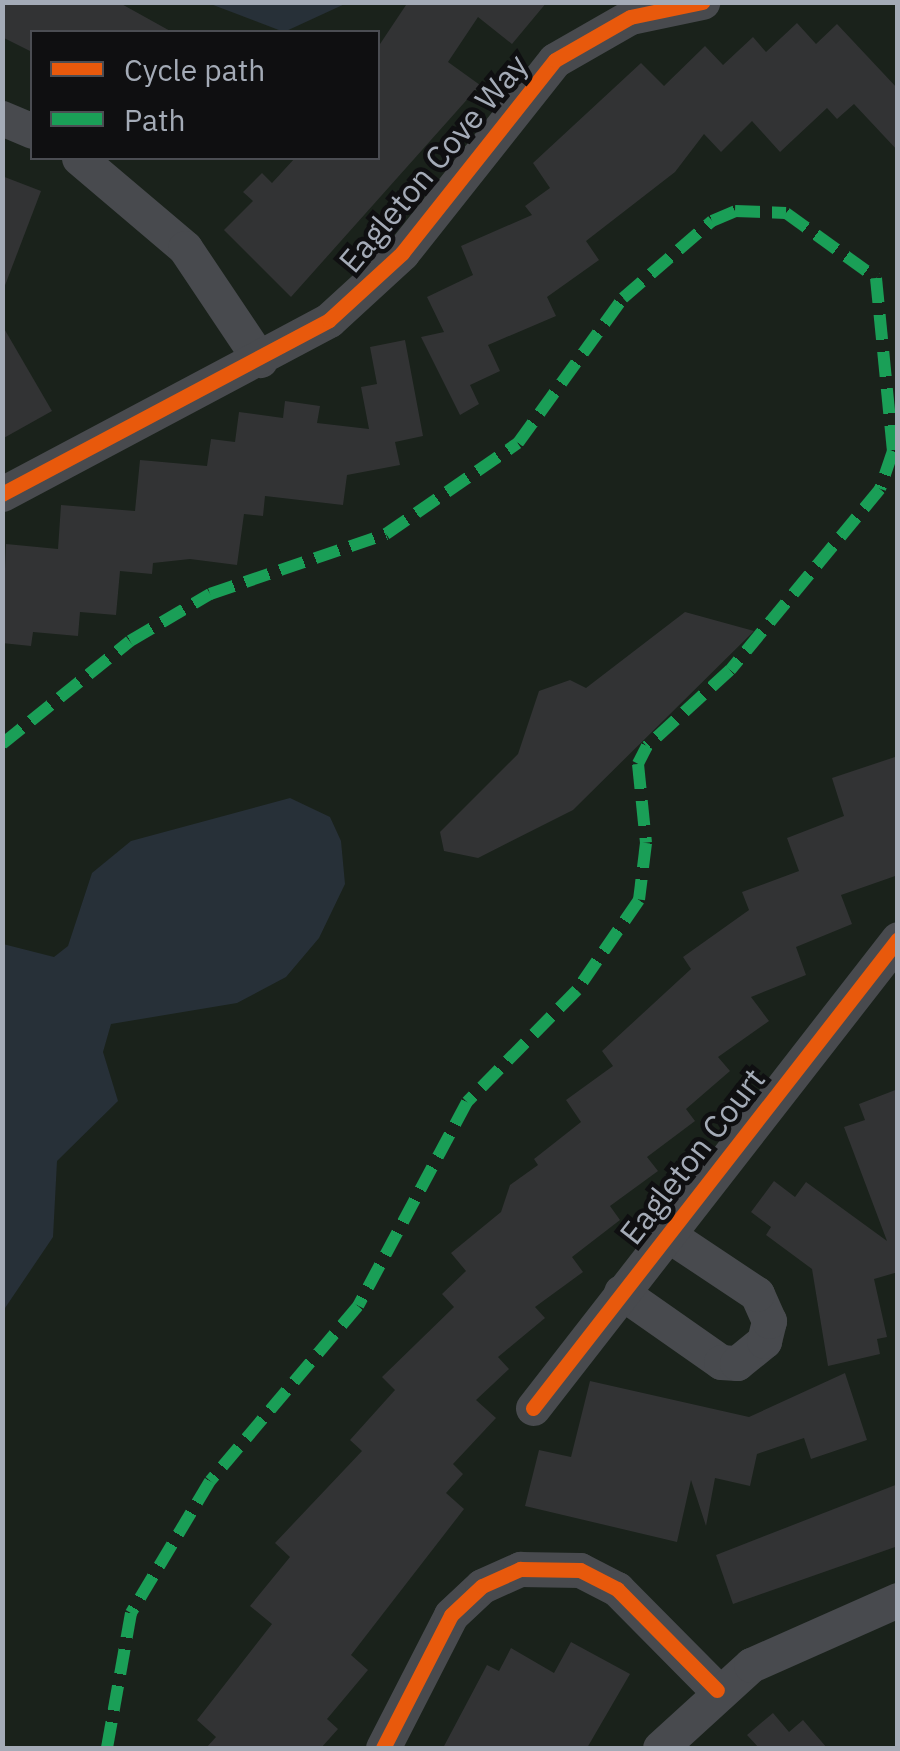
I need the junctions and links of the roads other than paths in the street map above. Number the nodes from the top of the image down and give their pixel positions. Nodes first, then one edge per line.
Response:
1 (702, 2) edge
2 (2, 118) edge
3 (30, 130) edge
4 (81, 160) edge
5 (260, 360) junction
6 (2, 494) edge
7 (891, 965) edge
8 (667, 1234) junction
9 (621, 1292) junction
10 (533, 1408) dead end
11 (898, 1600) edge
12 (716, 1690) junction
13 (384, 1748) edge
14 (660, 1748) edge

1 - 5 street, Eagleton Cove Way
2 - 3 street
4 - 5 street
5 - 6 street, Eagleton Cove Way
7 - 8 street, Eagleton Court
8 - 9 street, Eagleton Court
8 - 9 street, Eagleton Court
9 - 10 street, Eagleton Court
11 - 12 street
12 - 13 street
12 - 14 street

